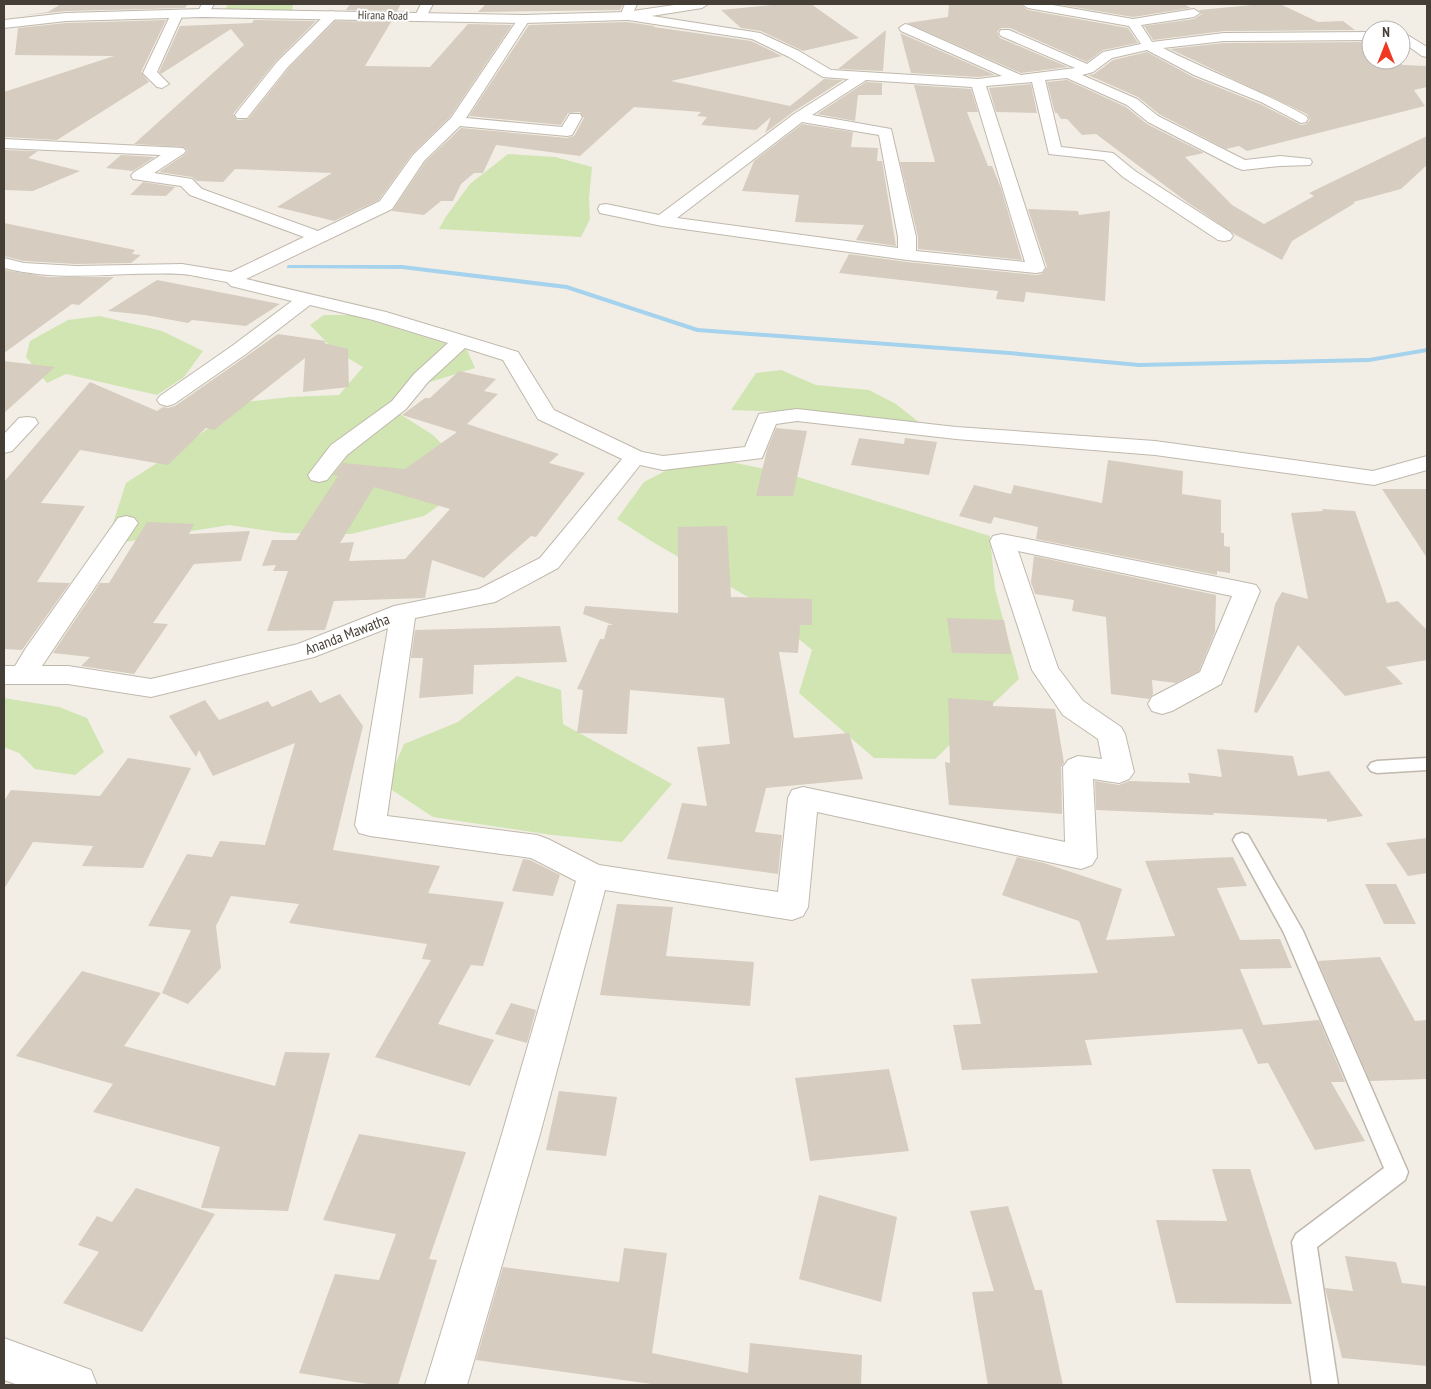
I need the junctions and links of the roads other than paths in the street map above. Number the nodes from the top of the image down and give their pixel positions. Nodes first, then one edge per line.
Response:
1 (427, 4) edge
2 (702, 4) edge
3 (1028, 4) edge
4 (205, 9) edge
5 (629, 10) edge
6 (1194, 13) dead end
7 (177, 14) junction
8 (332, 15) junction
9 (421, 16) junction
10 (524, 19) junction
11 (1133, 23) junction
12 (4, 24) edge
13 (905, 28) dead end
14 (1418, 32) dead end
15 (1005, 33) dead end
16 (1411, 33) edge
17 (1361, 36) edge
18 (1411, 41) edge
19 (1149, 46) junction
20 (1427, 53) edge
21 (1088, 69) junction
22 (1069, 74) junction
23 (862, 77) junction
24 (1038, 79) junction
25 (1021, 80) junction
26 (978, 83) junction
27 (162, 84) dead end
28 (242, 115) dead end
29 (575, 117) dead end
30 (799, 117) junction
31 (1301, 119) dead end
32 (456, 120) junction
33 (4, 143) edge
34 (1304, 162) dead end
35 (606, 208) dead end
36 (662, 221) junction
37 (1224, 236) dead end
38 (319, 237) junction
39 (907, 255) junction
40 (4, 263) edge
41 (233, 278) junction
42 (306, 298) junction
43 (462, 341) junction
44 (167, 400) dead end
45 (27, 423) dead end
46 (4, 446) edge
47 (635, 458) junction
48 (1427, 463) edge
49 (319, 475) dead end
50 (126, 523) dead end
51 (403, 612) junction
52 (14, 675) edge
53 (1162, 704) dead end
54 (1427, 764) edge
55 (1377, 767) dead end
56 (1242, 840) dead end
57 (593, 876) junction
58 (4, 1359) edge
59 (76, 1385) edge
60 (446, 1385) edge
61 (1325, 1385) edge

1 - 9 street
2 - 5 street, Hirana Road
3 - 11 street
4 - 7 street, Hirana Road
4 - 8 street, Hirana Road
5 - 10 street, Hirana Road
5 - 23 street
6 - 11 street
7 - 12 street, Hirana Road
7 - 27 street
8 - 9 street, Hirana Road
8 - 28 street
9 - 10 street, Hirana Road
10 - 32 street
11 - 19 street
13 - 25 street
14 - 16 street
15 - 21 street
17 - 19 street
18 - 20 street
19 - 21 street
19 - 31 street
21 - 22 street
22 - 24 street
22 - 34 street
23 - 26 street
23 - 30 street
24 - 25 street
24 - 37 street
25 - 26 street
26 - 39 street
29 - 32 street
30 - 36 street
30 - 39 street
32 - 38 street
33 - 38 street
35 - 36 street
36 - 39 street
38 - 41 street
40 - 41 street
41 - 42 street
42 - 43 street
42 - 44 street
43 - 47 street
43 - 49 street
45 - 46 street
47 - 48 street
47 - 51 street, Ananda Mawatha
50 - 52 street
51 - 52 street, Ananda Mawatha
51 - 57 street
53 - 57 street
54 - 55 lane
56 - 61 lane
57 - 60 street
58 - 59 street

